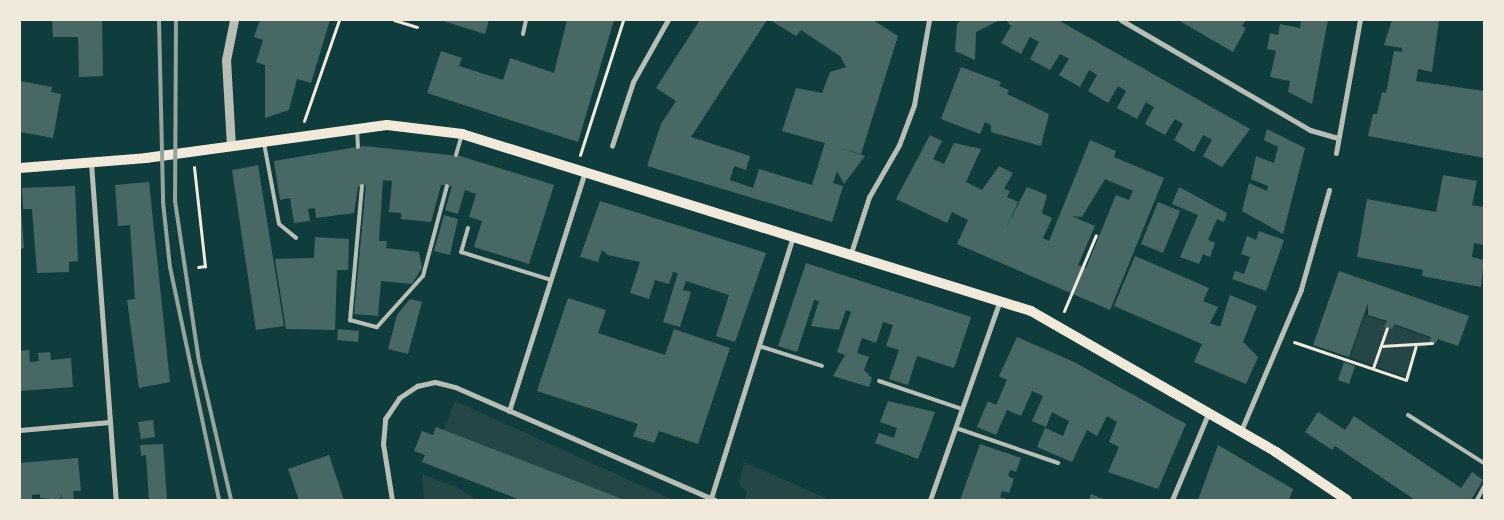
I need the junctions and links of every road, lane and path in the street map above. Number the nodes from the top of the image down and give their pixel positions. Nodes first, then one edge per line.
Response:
1 (234, 20) edge
2 (339, 20) edge
3 (394, 20) edge
4 (526, 20) edge
5 (623, 20) edge
6 (668, 20) edge
7 (929, 20) edge
8 (1121, 20) edge
9 (1360, 20) edge
10 (416, 27) dead end
11 (523, 34) dead end
12 (356, 128) junction
13 (462, 134) junction
14 (299, 136) junction
15 (1338, 138) junction
16 (263, 140) junction
17 (231, 146) junction
18 (612, 146) dead end
19 (358, 147) dead end
20 (192, 152) junction
21 (1336, 152) dead end
22 (456, 155) dead end
23 (91, 163) junction
24 (20, 168) edge
25 (581, 170) junction
26 (362, 186) dead end
27 (447, 186) dead end
28 (1329, 190) dead end
29 (468, 228) dead end
30 (1096, 235) dead end
31 (793, 236) junction
32 (296, 238) dead end
33 (851, 252) junction
34 (198, 267) dead end
35 (551, 280) junction
36 (1001, 299) junction
37 (1058, 325) junction
38 (1387, 328) dead end
39 (1282, 338) junction
40 (1432, 343) dead end
41 (759, 346) junction
42 (1381, 346) junction
43 (1416, 346) junction
44 (822, 366) dead end
45 (1373, 368) junction
46 (879, 381) dead end
47 (962, 409) junction
48 (509, 411) junction
49 (1208, 414) junction
50 (1408, 415) dead end
51 (110, 422) junction
52 (956, 428) junction
53 (20, 430) edge
54 (1240, 433) junction
55 (1058, 463) dead end
56 (1484, 464) edge
57 (1484, 487) edge
58 (713, 499) edge
59 (116, 500) edge
60 (392, 500) edge
61 (930, 500) edge
62 (1172, 500) edge
63 (1347, 500) edge
64 (1477, 500) edge

1 - 17 street
2 - 14 path
3 - 10 path
4 - 11 lane
5 - 25 path
6 - 18 street
7 - 33 street
8 - 15 street
9 - 15 street
12 - 13 main road
12 - 14 main road
12 - 19 lane
13 - 22 lane
13 - 25 main road
14 - 16 main road
15 - 21 street
16 - 17 main road
16 - 32 lane
17 - 20 main road
20 - 23 main road
20 - 34 path
23 - 24 main road
23 - 51 street
25 - 31 main road
25 - 35 street
26 - 27 lane
28 - 39 street
29 - 35 lane
30 - 37 path
31 - 33 main road
31 - 41 street
33 - 36 main road
35 - 48 street
36 - 37 main road
36 - 47 street
37 - 49 main road
38 - 42 path
39 - 45 path
39 - 54 street
40 - 43 path
41 - 44 lane
41 - 58 street
42 - 43 path
42 - 45 path
43 - 45 path
46 - 47 lane
47 - 52 street
48 - 58 street
48 - 60 street
49 - 54 main road
49 - 62 street
50 - 56 lane
51 - 53 street
51 - 59 street
52 - 55 lane
52 - 61 street
54 - 63 main road
57 - 64 lane

